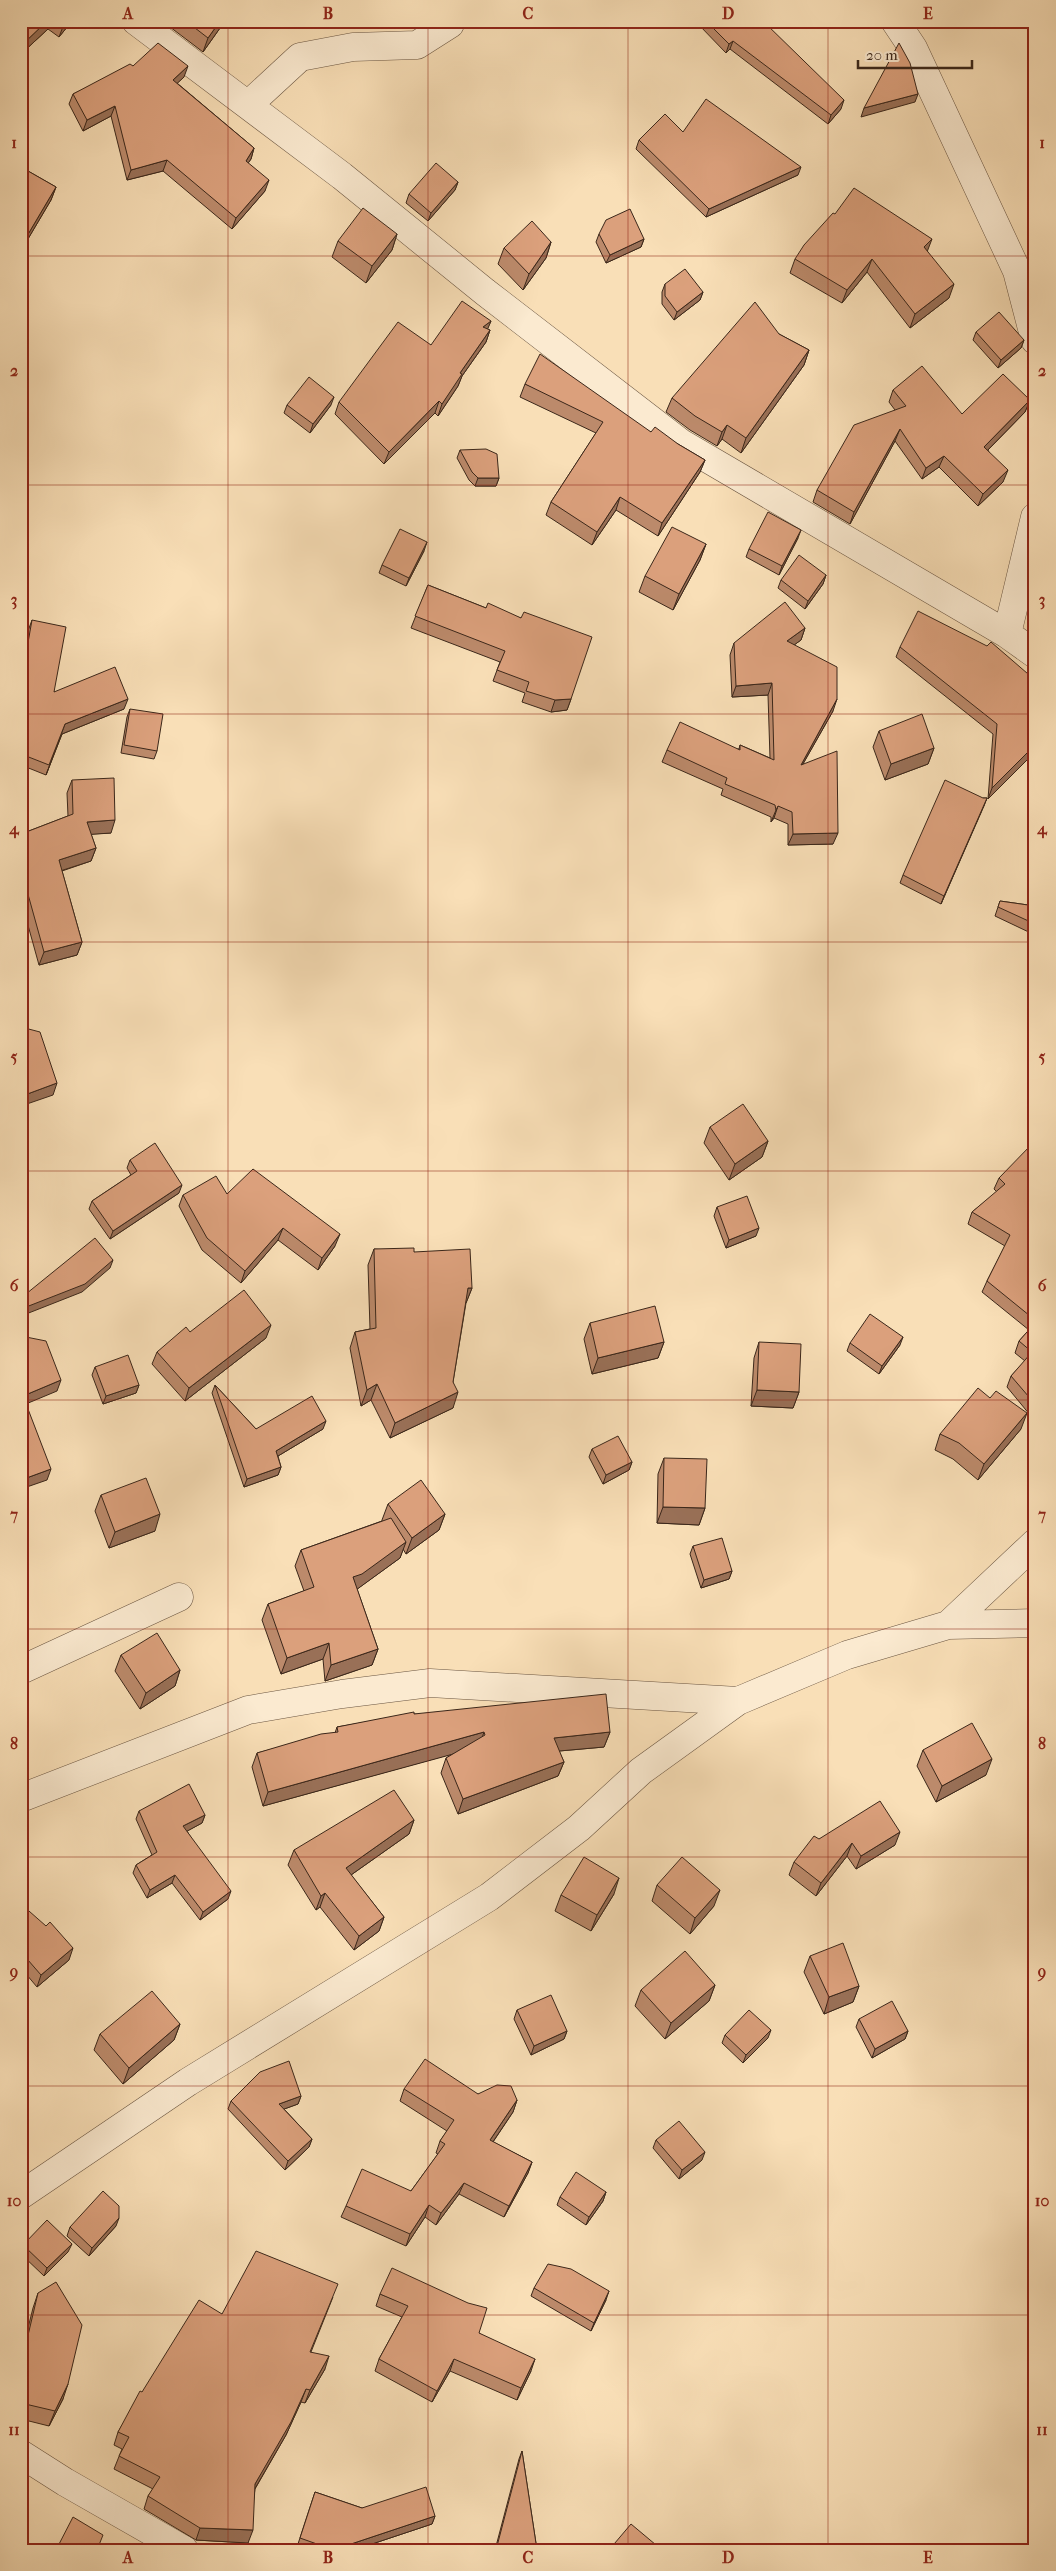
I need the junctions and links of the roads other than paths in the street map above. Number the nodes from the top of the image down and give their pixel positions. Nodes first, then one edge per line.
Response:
1 (136, 21) edge
2 (451, 21) edge
3 (895, 21) edge
4 (248, 105) junction
5 (1035, 340) edge
6 (1035, 517) edge
7 (1007, 634) junction
8 (1035, 654) edge
9 (1035, 1543) edge
10 (179, 1597) dead end
11 (1035, 1623) edge
12 (948, 1625) junction
13 (21, 1670) edge
14 (738, 1701) junction
15 (21, 1798) edge
16 (21, 2195) edge
17 (21, 2454) edge
18 (184, 2550) edge

1 - 4 street
2 - 4 street
3 - 5 street
4 - 7 street
6 - 7 street
7 - 8 street
9 - 12 street
10 - 13 street
11 - 12 street
12 - 14 street
14 - 15 street
14 - 16 street
17 - 18 street

